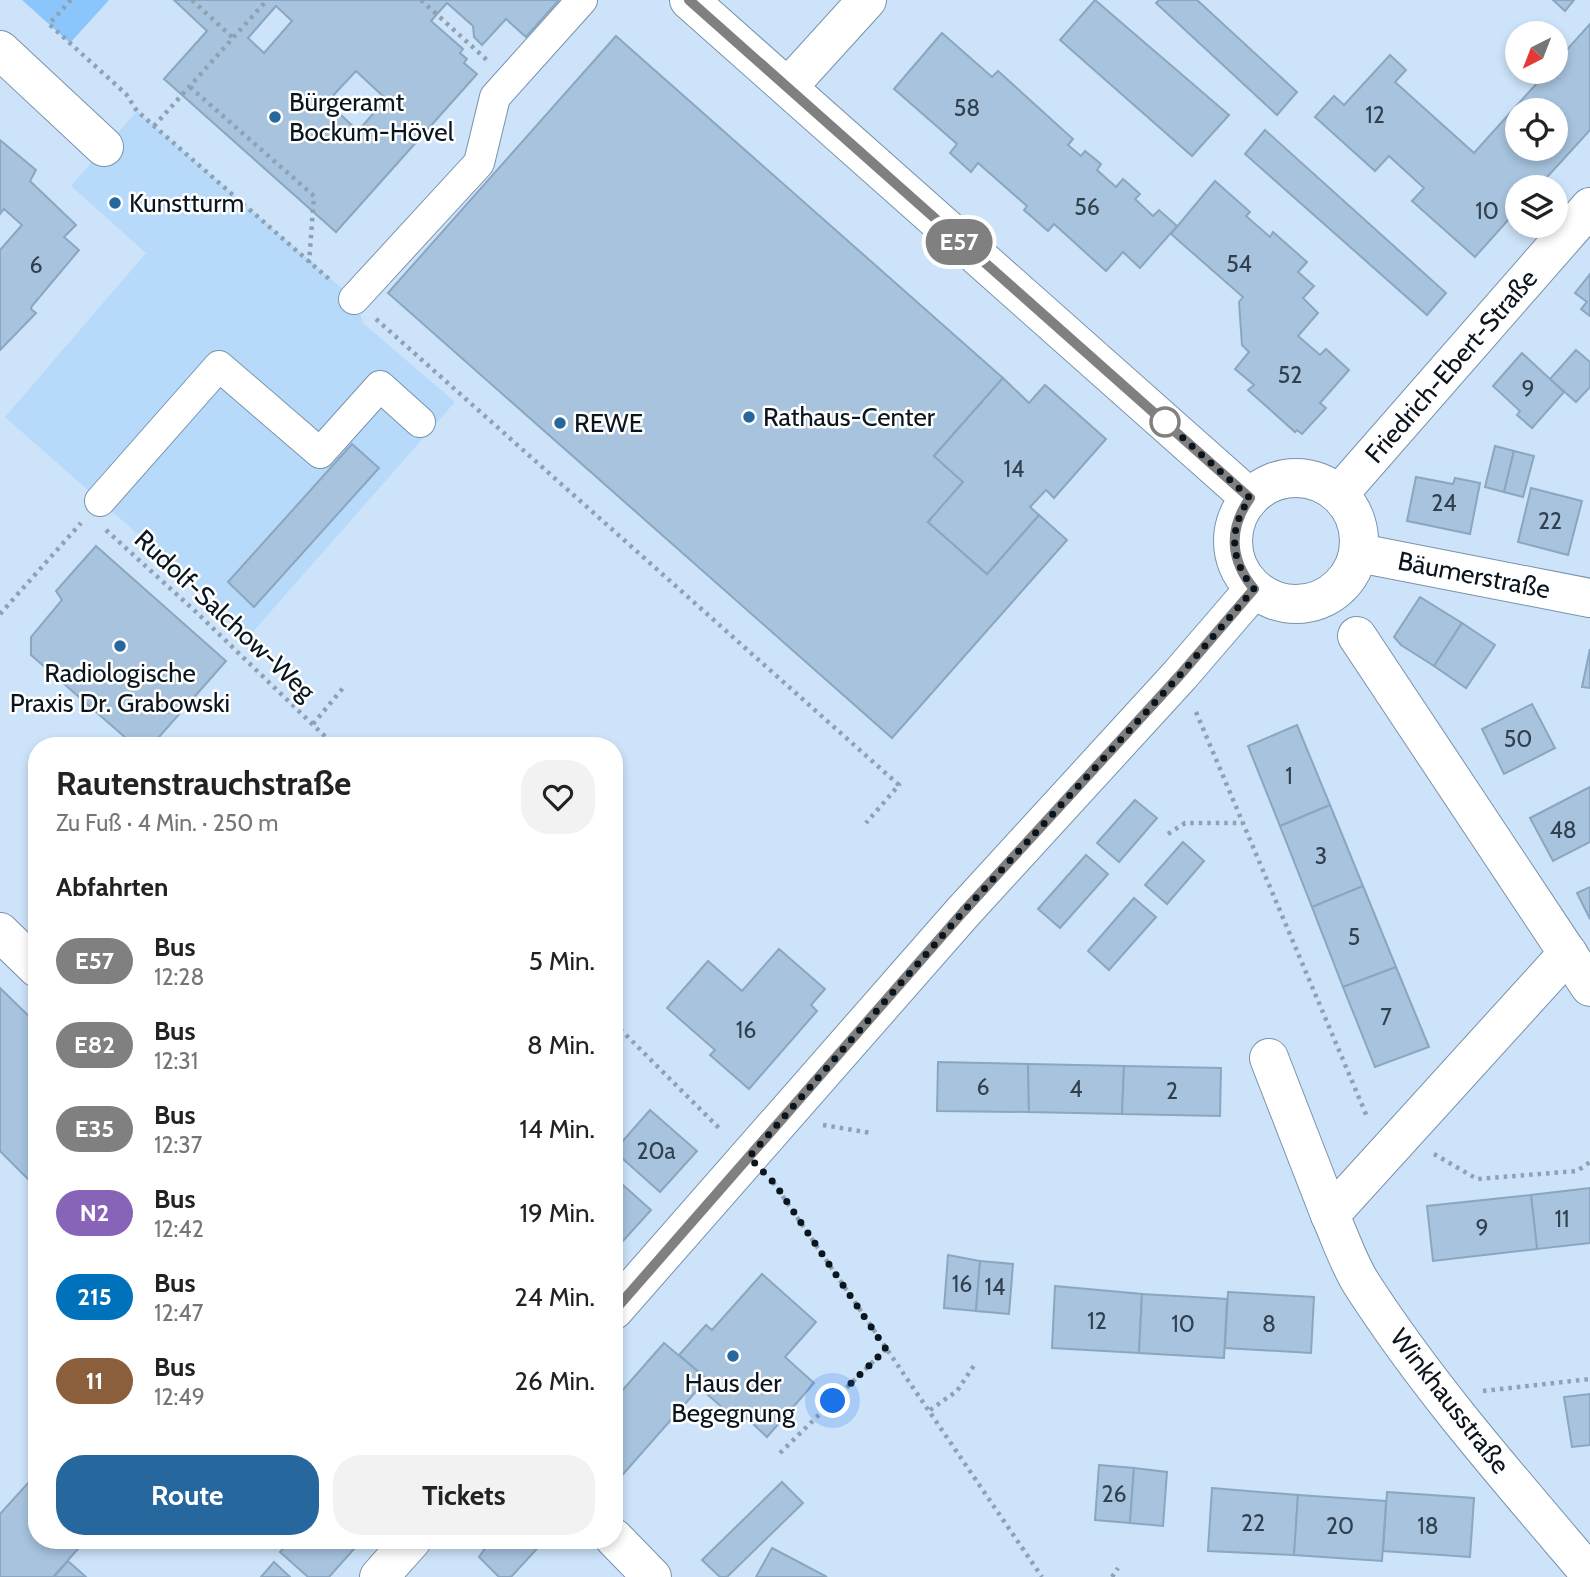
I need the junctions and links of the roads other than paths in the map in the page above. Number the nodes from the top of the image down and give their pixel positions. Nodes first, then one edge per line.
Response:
1 (582, 0) edge
2 (689, 0) edge
3 (867, 0) edge
4 (0, 50) edge
5 (788, 87) junction
6 (104, 147) dead end
7 (1588, 212) edge
8 (354, 299) road end
9 (421, 422) dead end
10 (1339, 494) junction
11 (1250, 498) junction
12 (94, 508) road end
13 (1359, 553) junction
14 (1254, 589) junction
15 (1590, 598) edge
16 (1357, 636) dead end
17 (0, 932) edge
18 (1568, 953) junction
19 (28, 959) edge
20 (1590, 987) edge
21 (1269, 1058) dead end
22 (1330, 1214) junction
23 (623, 1300) edge
24 (623, 1547) edge
25 (404, 1549) edge
26 (1590, 1574) edge
27 (379, 1577) edge
28 (652, 1577) edge

1 - 8 street
2 - 5 street
3 - 5 street
4 - 6 street
5 - 11 street
7 - 10 street, Friedrich-Ebert-Straße
9 - 12 street
10 - 11 street
10 - 13 street
11 - 14 street
13 - 14 street
13 - 15 street, Bäumerstraße
14 - 23 street
16 - 18 street
17 - 19 street
18 - 20 street
18 - 22 street
21 - 22 street, Winkhausstraße
22 - 26 street, Winkhausstraße
24 - 28 street
25 - 27 street

